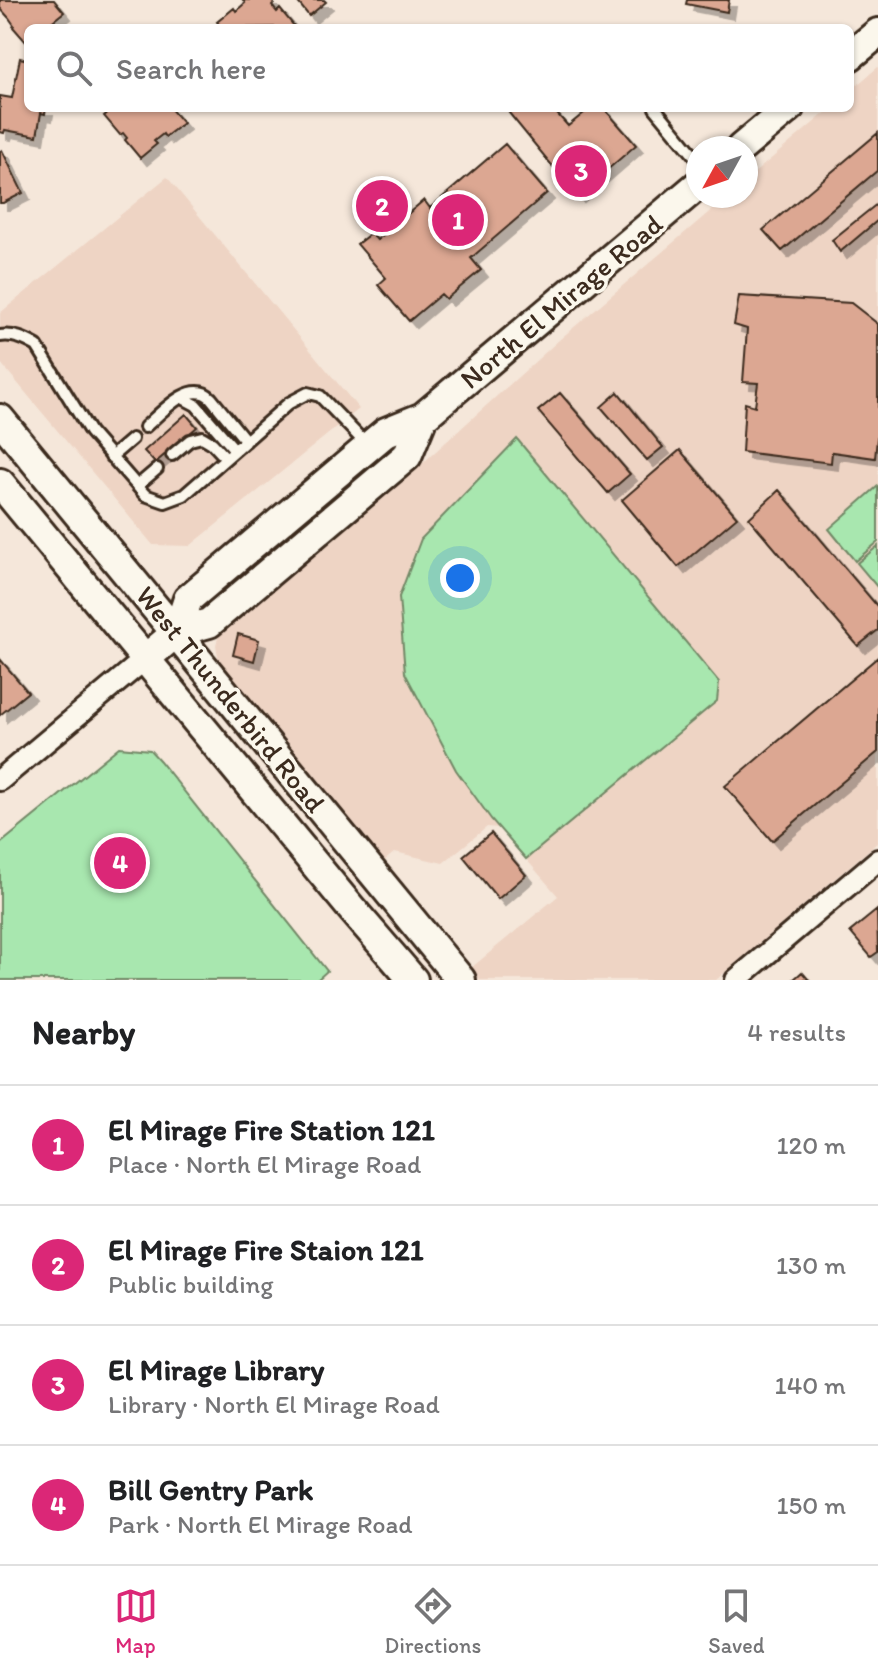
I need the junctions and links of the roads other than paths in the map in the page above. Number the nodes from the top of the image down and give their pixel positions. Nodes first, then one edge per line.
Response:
1 (878, 33) edge
2 (854, 53) edge
3 (658, 112) edge
4 (784, 112) edge
5 (755, 136) edge
6 (686, 145) edge
7 (686, 195) edge
8 (0, 336) edge
9 (181, 397) junction
10 (423, 417) junction
11 (0, 419) edge
12 (145, 427) dead end
13 (132, 439) dead end
14 (246, 441) junction
15 (368, 447) junction
16 (235, 450) junction
17 (172, 455) dead end
18 (111, 457) junction
19 (226, 458) junction
20 (157, 469) dead end
21 (0, 483) edge
22 (137, 486) junction
23 (177, 632) junction
24 (145, 659) junction
25 (0, 780) edge
26 (878, 860) edge
27 (413, 980) edge
28 (461, 980) edge
29 (736, 980) edge

1 - 2 main road
3 - 6 lane
4 - 5 main road
7 - 10 main road, North El Mirage Road
8 - 18 lane
9 - 12 lane
9 - 14 lane
9 - 16 lane
10 - 15 main road, North El Mirage Road
10 - 23 main road, North El Mirage Road
11 - 23 main road, West Thunderbird Road
13 - 18 lane
14 - 15 lane
14 - 16 lane
15 - 23 main road, North El Mirage Road
16 - 19 lane
17 - 19 lane
18 - 22 lane
19 - 22 lane
20 - 22 lane
21 - 24 main road, West Thunderbird Road
23 - 24 main road, North El Mirage Road
23 - 28 main road, West Thunderbird Road
24 - 25 street, North El Mirage Road
24 - 27 main road, West Thunderbird Road
26 - 29 street

